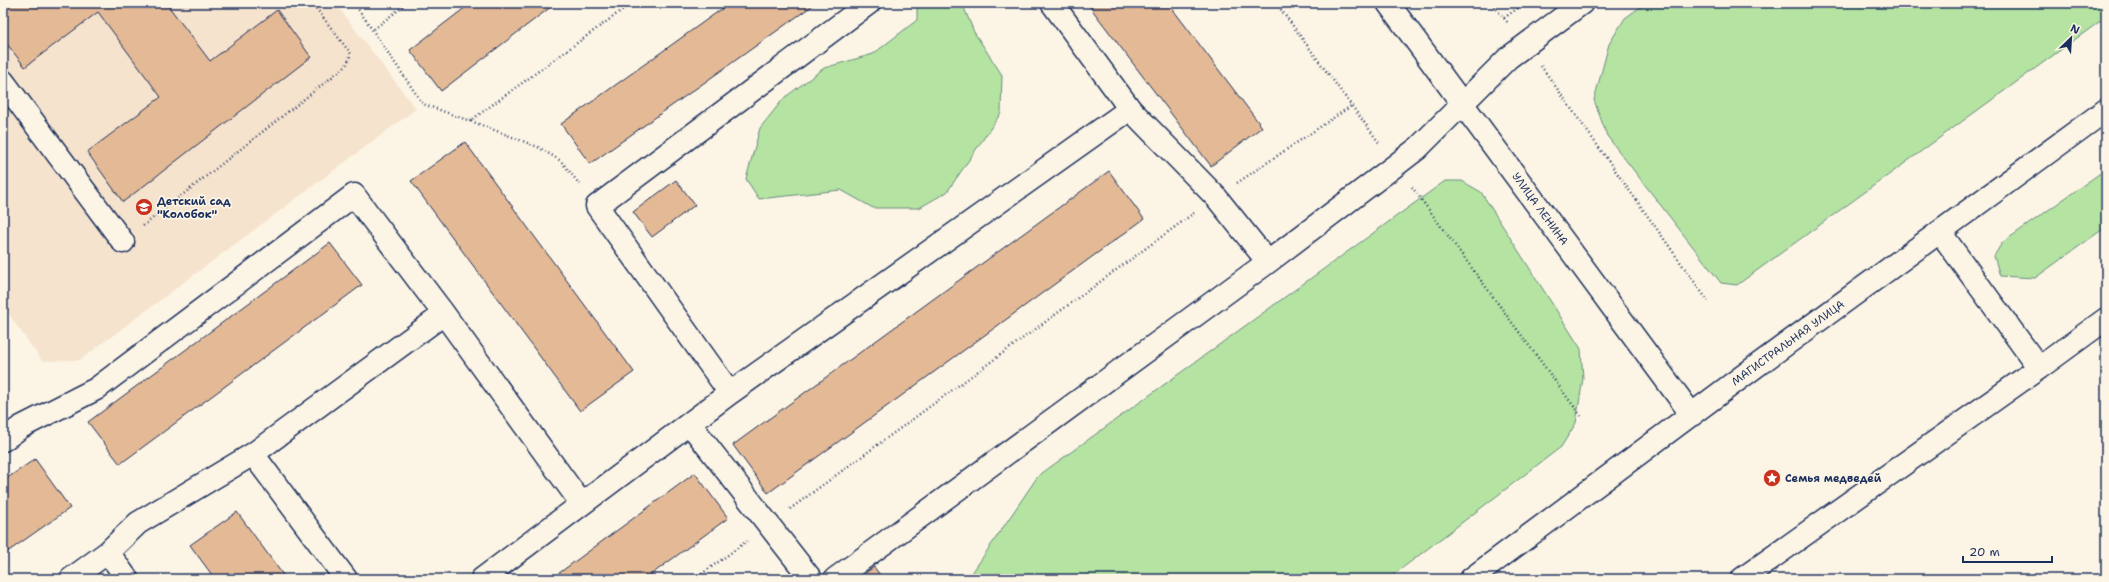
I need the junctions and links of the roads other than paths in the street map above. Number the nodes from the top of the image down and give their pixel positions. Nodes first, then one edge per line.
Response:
1 (869, 3) edge
2 (1052, 3) edge
3 (1388, 3) edge
4 (1582, 3) edge
5 (3, 81) edge
6 (1462, 104) junction
7 (1130, 109) junction
8 (2106, 110) edge
9 (1940, 232) junction
10 (123, 242) road end
11 (1268, 262) junction
12 (444, 314) junction
13 (2106, 319) edge
14 (2039, 368) junction
15 (730, 394) junction
16 (1692, 415) junction
17 (12, 422) edge
18 (690, 424) junction
19 (3, 440) edge
20 (253, 454) junction
21 (581, 503) junction
22 (108, 552) junction
23 (1473, 578) edge
24 (71, 579) edge
25 (127, 579) edge
26 (346, 579) edge
27 (482, 579) edge
28 (811, 579) edge
29 (835, 579) edge
30 (1742, 579) edge

1 - 15 main road
2 - 7 main road
3 - 6 main road, УЛИЦА ЛЕНИНА
4 - 6 main road
5 - 10 main road
6 - 11 main road
6 - 16 main road, УЛИЦА ЛЕНИНА
7 - 11 main road
7 - 15 main road
8 - 9 main road, МАГИСТРАЛЬНАЯ УЛИЦА
9 - 14 main road
9 - 16 main road, МАГИСТРАЛЬНАЯ УЛИЦА
11 - 29 main road
12 - 17 main road
12 - 20 main road
12 - 21 main road
13 - 14 main road
14 - 30 main road
15 - 18 main road
16 - 23 main road, МАГИСТРАЛЬНАЯ УЛИЦА
17 - 19 main road
18 - 21 main road
18 - 28 main road
20 - 22 main road
20 - 26 main road
21 - 27 main road
22 - 24 main road
22 - 25 main road

